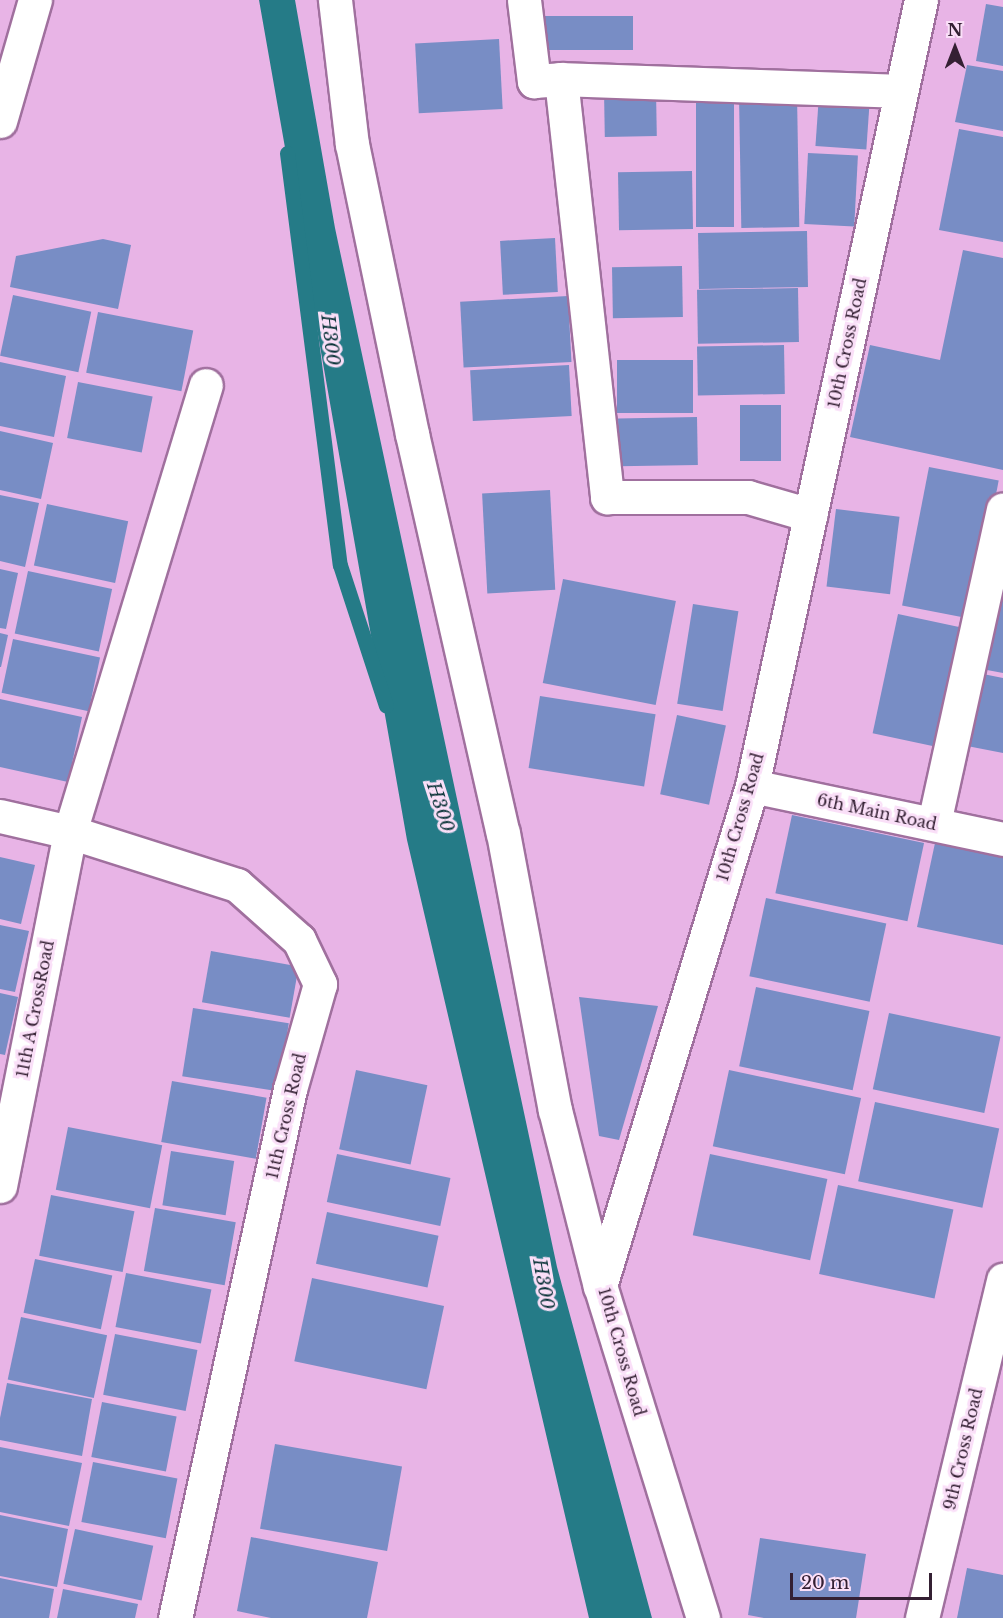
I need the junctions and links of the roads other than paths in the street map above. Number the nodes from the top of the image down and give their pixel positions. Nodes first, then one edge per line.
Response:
1 (35, 0) edge
2 (335, 0) edge
3 (524, 0) edge
4 (921, 0) edge
5 (561, 79) junction
6 (901, 92) junction
7 (0, 121) edge
8 (206, 385) dead end
9 (1003, 509) edge
10 (810, 514) junction
11 (752, 786) junction
12 (0, 816) edge
13 (934, 823) junction
14 (70, 832) junction
15 (1003, 839) edge
16 (0, 1186) edge
17 (1003, 1280) edge
18 (600, 1286) junction
19 (175, 1618) edge
20 (703, 1618) edge
21 (922, 1618) edge

1 - 7 street
2 - 18 street
3 - 5 street
4 - 6 street, 10th Cross Road
5 - 6 street
5 - 10 street
6 - 10 street, 10th Cross Road
8 - 14 street, 11th A CrossRoad
9 - 13 street
10 - 11 street, 10th Cross Road
11 - 13 street, 6th Main Road
11 - 18 street, 10th Cross Road
12 - 14 street, 11th Cross Road
13 - 15 street, 6th Main Road
14 - 16 street, 11th A CrossRoad
14 - 19 street, 11th Cross Road
17 - 21 street, 9th Cross Road
18 - 20 street, 10th Cross Road

